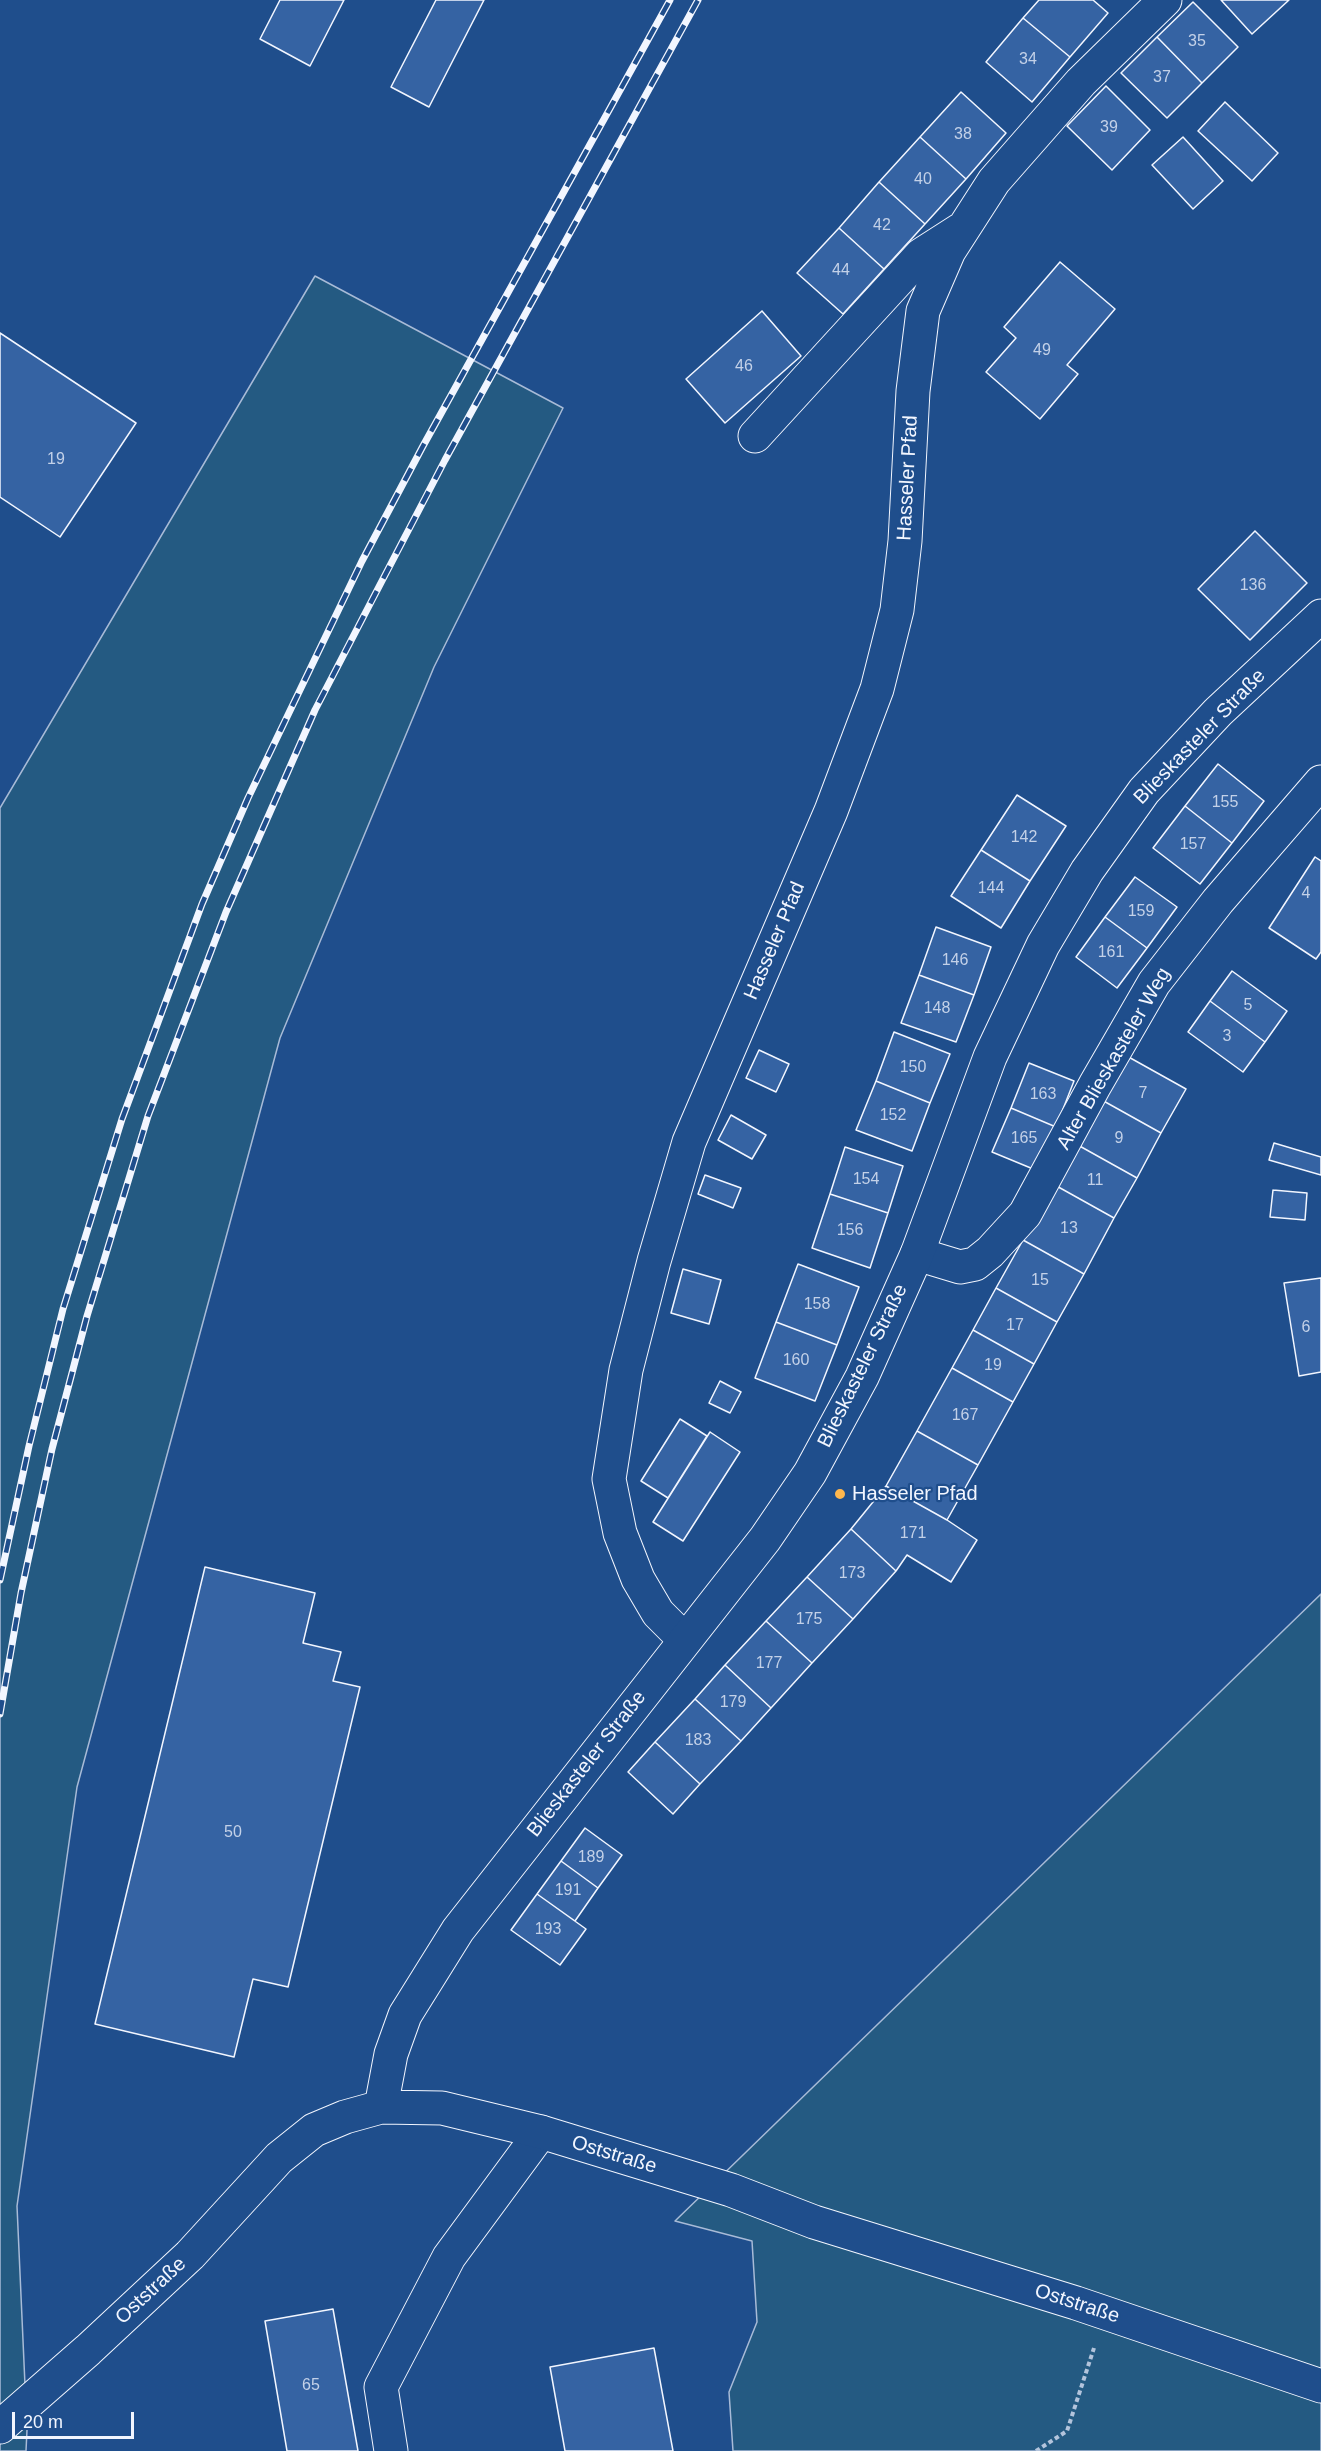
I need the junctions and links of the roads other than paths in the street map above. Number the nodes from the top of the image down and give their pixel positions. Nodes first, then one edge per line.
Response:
1 (1165, 0) edge
2 (964, 228) junction
3 (755, 436) dead end
4 (1321, 616) edge
5 (1321, 782) edge
6 (917, 1254) junction
7 (684, 1639) junction
8 (381, 2107) junction
9 (541, 2132) junction
10 (1321, 2386) edge
11 (0, 2427) edge
12 (391, 2451) edge

1 - 2 main road, Hasseler Pfad
2 - 3 main road, Hasseler Pfad
2 - 7 main road, Hasseler Pfad
4 - 6 main road, Blieskasteler Straße
5 - 6 main road, Alter Blieskasteler Weg
6 - 7 main road, Blieskasteler Straße
7 - 8 main road, Blieskasteler Straße
8 - 9 main road, Oststraße
8 - 11 main road, Oststraße
9 - 10 main road, Oststraße
9 - 12 main road

